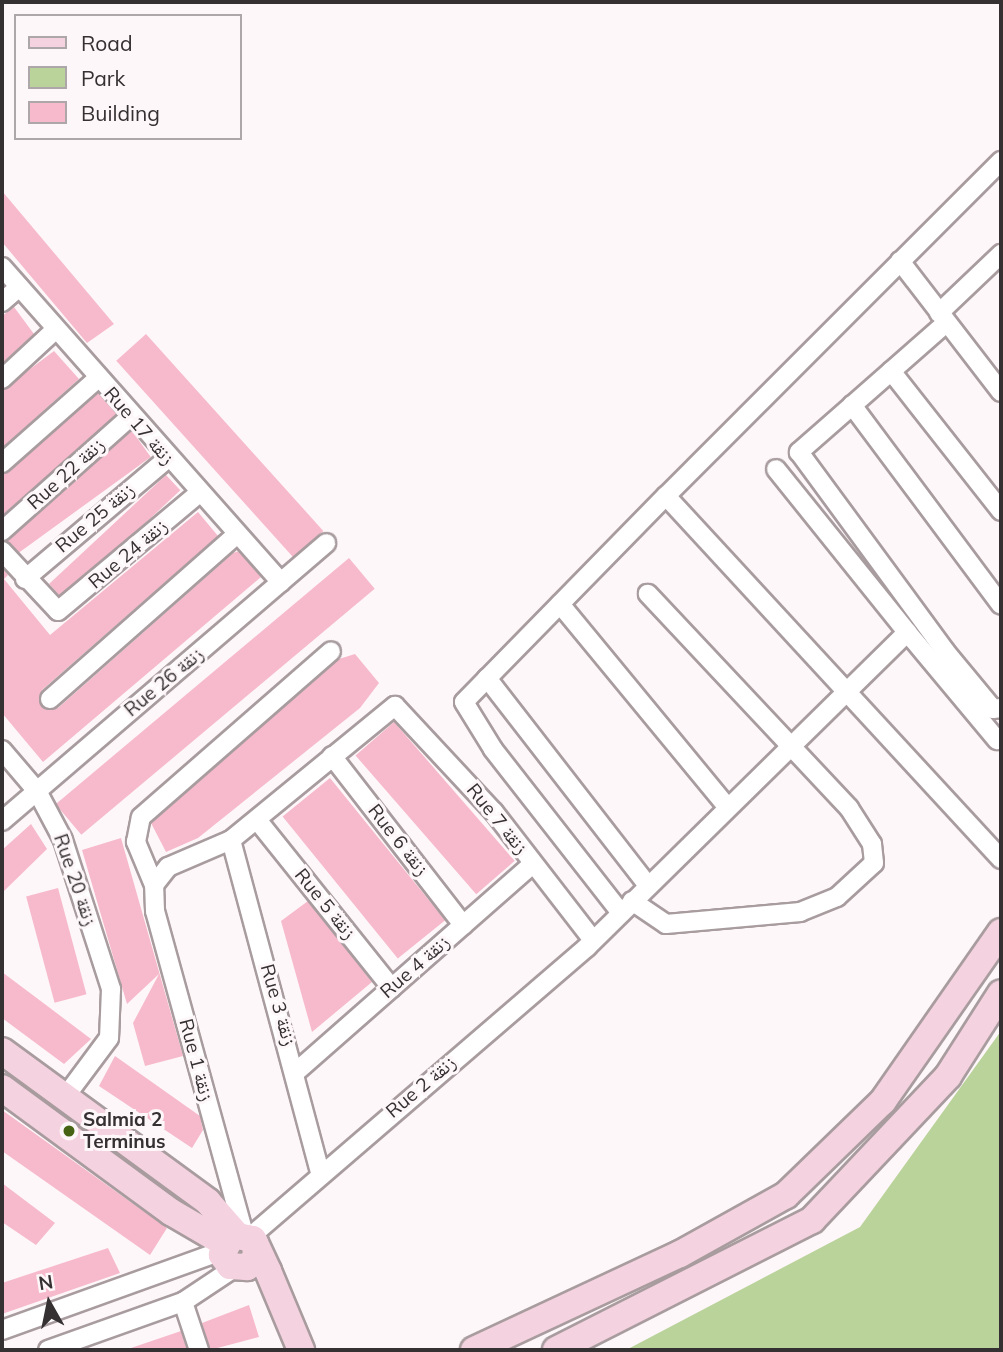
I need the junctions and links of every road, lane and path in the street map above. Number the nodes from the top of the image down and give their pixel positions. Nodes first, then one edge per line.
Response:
1 (1001, 161) edge
2 (900, 261) junction
3 (998, 265) edge
4 (2, 267) edge
5 (19, 287) junction
6 (2, 302) edge
7 (942, 318) junction
8 (55, 330) junction
9 (891, 371) junction
10 (2, 379) edge
11 (98, 379) junction
12 (1001, 392) edge
13 (852, 405) junction
14 (131, 416) junction
15 (167, 458) junction
16 (2, 463) edge
17 (776, 469) dead end
18 (199, 493) junction
19 (666, 496) junction
20 (1001, 511) edge
21 (2, 531) edge
22 (236, 535) junction
23 (326, 543) dead end
24 (2, 551) edge
25 (25, 579) junction
26 (281, 583) junction
27 (648, 594) dead end
28 (560, 604) junction
29 (1001, 605) edge
30 (907, 632) junction
31 (331, 651) dead end
32 (487, 678) junction
33 (846, 690) junction
34 (50, 699) dead end
35 (1001, 709) edge
36 (997, 740) dead end
37 (786, 745) junction
38 (2, 750) edge
39 (332, 756) junction
40 (37, 791) junction
41 (726, 804) junction
42 (2, 821) edge
43 (258, 821) junction
44 (231, 840) junction
45 (1001, 859) edge
46 (533, 864) junction
47 (647, 884) junction
48 (154, 886) junction
49 (626, 907) junction
50 (463, 925) junction
51 (1001, 932) edge
52 (592, 939) junction
53 (392, 988) junction
54 (1001, 993) edge
55 (2, 1051) edge
56 (297, 1071) junction
57 (2, 1088) edge
58 (65, 1097) junction
59 (320, 1171) junction
60 (239, 1247) junction
61 (183, 1302) junction
62 (2, 1330) edge
63 (48, 1350) edge
64 (199, 1350) edge
65 (284, 1350) edge
66 (301, 1350) edge
67 (474, 1350) edge
68 (556, 1350) edge

1 - 2 street
2 - 7 street
2 - 19 street
3 - 7 street
4 - 5 street, Rue 17 زنقة
5 - 6 street
5 - 8 street, Rue 17 زنقة
7 - 9 street
7 - 12 street
8 - 10 street
8 - 11 street, Rue 17 زنقة
9 - 13 street
9 - 20 street
11 - 14 street, Rue 17 زنقة
11 - 16 street
13 - 29 street
13 - 35 street
14 - 15 street, Rue 17 زنقة
14 - 21 street, Rue 22 زنقة
15 - 18 street, Rue 17 زنقة
15 - 25 street, Rue 25 زنقة
17 - 30 street
18 - 22 street, Rue 17 زنقة
18 - 25 street, Rue 24 زنقة
19 - 28 street
19 - 33 street
22 - 26 street, Rue 17 زنقة
22 - 34 street
23 - 26 street, Rue 26 زنقة
24 - 25 street
26 - 40 street, Rue 26 زنقة
27 - 37 street
28 - 32 street
28 - 41 street
30 - 33 street, Rue 2 زنقة
30 - 36 street
31 - 48 street, Rue 1 زنقة
32 - 47 street
32 - 49 street
33 - 37 street, Rue 2 زنقة
33 - 45 street
37 - 41 street, Rue 2 زنقة
37 - 49 street
38 - 40 street, Rue 20 زنقة
39 - 43 street
39 - 46 street, Rue 7 زنقة
39 - 50 street, Rue 6 زنقة
40 - 42 street, Rue 26 زنقة
40 - 58 street, Rue 20 زنقة
41 - 47 street, Rue 2 زنقة
43 - 44 street
43 - 53 street, Rue 5 زنقة
44 - 48 street
44 - 56 street, Rue 3 زنقة
46 - 50 street, Rue 4 زنقة
46 - 52 street, Rue 7 زنقة
47 - 49 street, Rue 2 زنقة
48 - 60 street, Rue 1 زنقة
49 - 52 street, Rue 2 زنقة
50 - 53 street, Rue 4 زنقة
51 - 67 street
52 - 59 street, Rue 2 زنقة
53 - 56 street, Rue 4 زنقة
54 - 68 street
55 - 58 street
56 - 59 street, Rue 3 زنقة
57 - 60 street
58 - 60 street
59 - 60 street, Rue 2 زنقة
60 - 61 street
60 - 62 street
60 - 65 street
60 - 66 street
61 - 63 street
61 - 64 street

